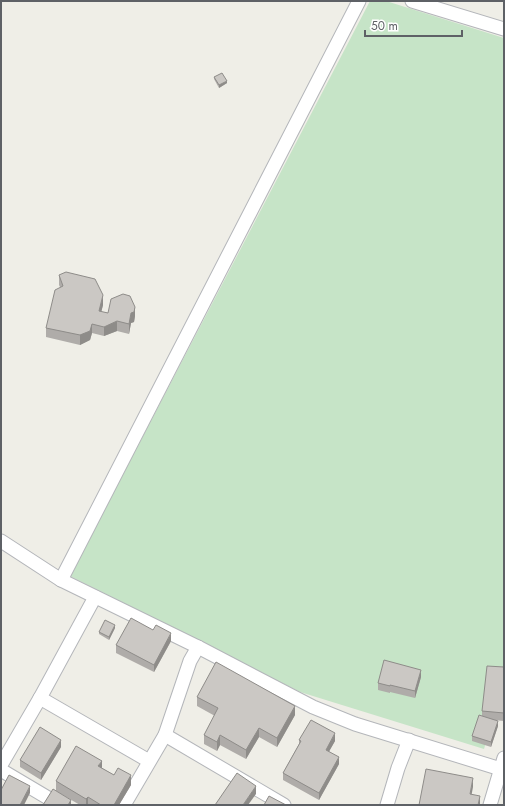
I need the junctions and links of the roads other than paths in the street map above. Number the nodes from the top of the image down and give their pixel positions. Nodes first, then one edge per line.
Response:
1 (359, 1) edge
2 (412, 1) edge
3 (504, 29) edge
4 (1, 541) edge
5 (61, 580) junction
6 (95, 597) junction
7 (198, 647) junction
8 (40, 698) junction
9 (165, 735) junction
10 (409, 740) junction
11 (149, 761) junction
12 (1, 765) edge
13 (503, 766) edge
14 (1, 770) edge
15 (60, 805) edge
16 (124, 805) edge
17 (284, 805) edge
18 (387, 805) edge
19 (490, 805) edge

1 - 5 street
2 - 3 street
4 - 5 street
5 - 6 street
6 - 7 street
6 - 8 street
7 - 9 street
7 - 10 street
8 - 11 street
8 - 12 street
9 - 11 street
9 - 17 street
10 - 13 street
10 - 18 street
11 - 16 street
13 - 19 street
14 - 15 street

